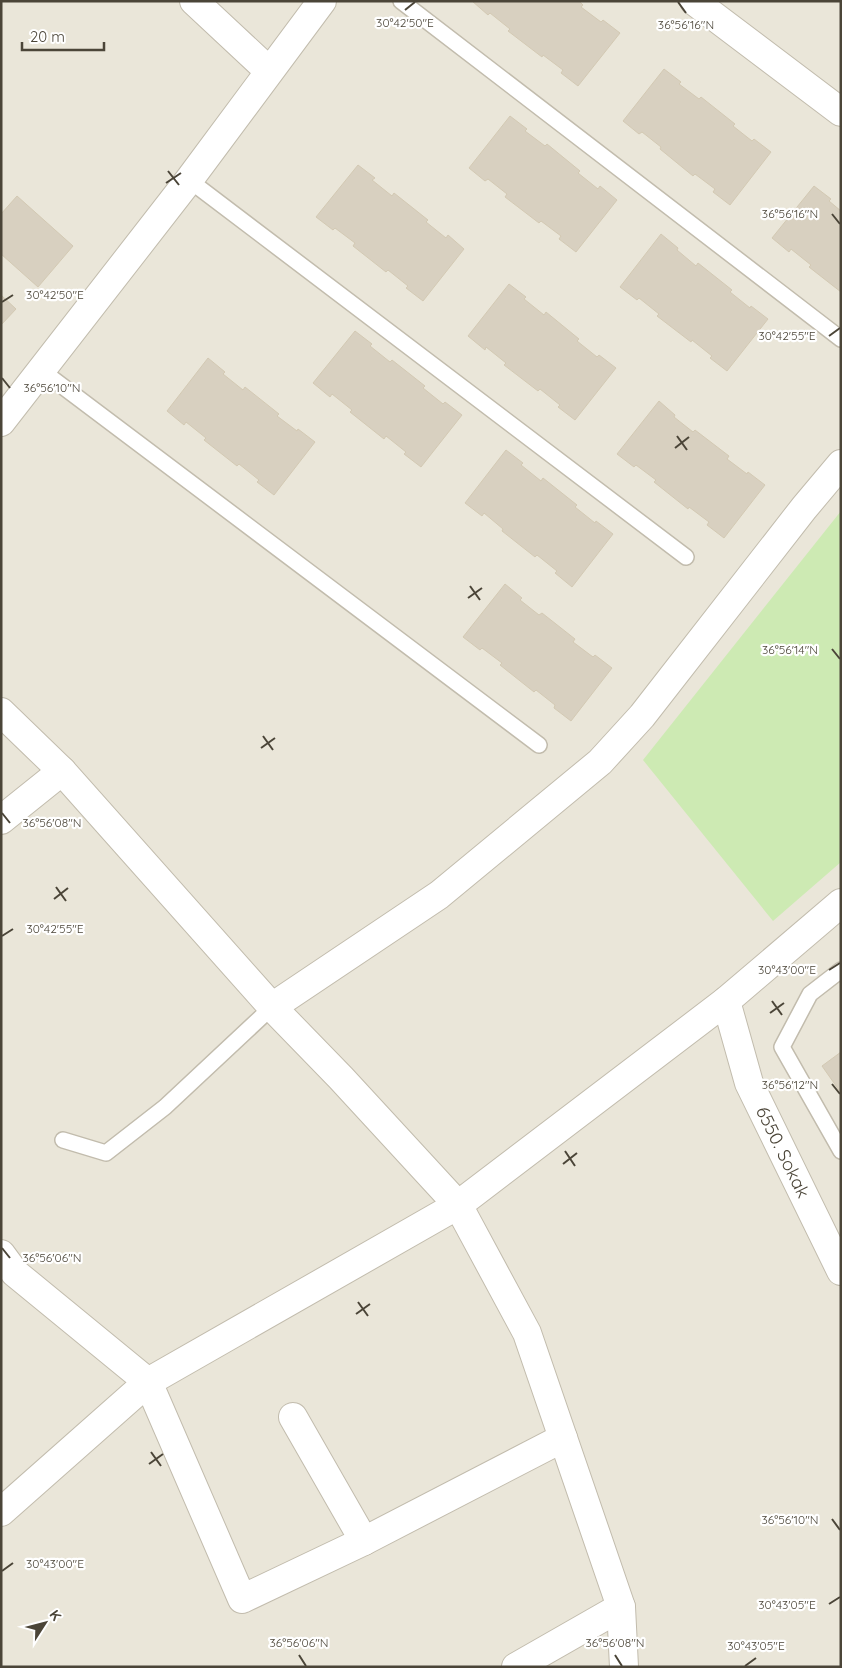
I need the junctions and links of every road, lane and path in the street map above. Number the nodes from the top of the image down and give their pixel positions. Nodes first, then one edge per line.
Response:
1 (194, 1) edge
2 (322, 1) edge
3 (401, 1) edge
4 (700, 3) edge
5 (270, 72) junction
6 (841, 112) edge
7 (189, 180) junction
8 (841, 340) edge
9 (41, 370) junction
10 (1, 422) edge
11 (841, 464) edge
12 (686, 557) dead end
13 (1, 712) edge
14 (539, 745) dead end
15 (62, 771) junction
16 (1, 820) edge
17 (841, 903) edge
18 (841, 970) edge
19 (726, 1001) junction
20 (272, 1007) junction
21 (63, 1140) dead end
22 (841, 1151) edge
23 (458, 1205) junction
24 (1, 1254) edge
25 (841, 1271) edge
26 (148, 1382) junction
27 (293, 1417) dead end
28 (563, 1438) junction
29 (1, 1512) edge
30 (364, 1541) junction
31 (621, 1608) junction
32 (516, 1667) edge
33 (624, 1667) edge

1 - 5 street
2 - 5 street
3 - 8 lane
4 - 6 street
5 - 7 street
7 - 9 street
7 - 12 lane
9 - 10 street
9 - 14 lane
11 - 20 street
13 - 15 street
15 - 16 street
15 - 20 street
17 - 19 street
18 - 22 lane
19 - 23 street
19 - 25 street, 6550. Sokak
20 - 21 lane
20 - 23 street
23 - 26 street
23 - 28 street
24 - 26 street
26 - 29 street
26 - 30 street
27 - 30 street
28 - 30 street
28 - 31 street
31 - 32 street
31 - 33 street

